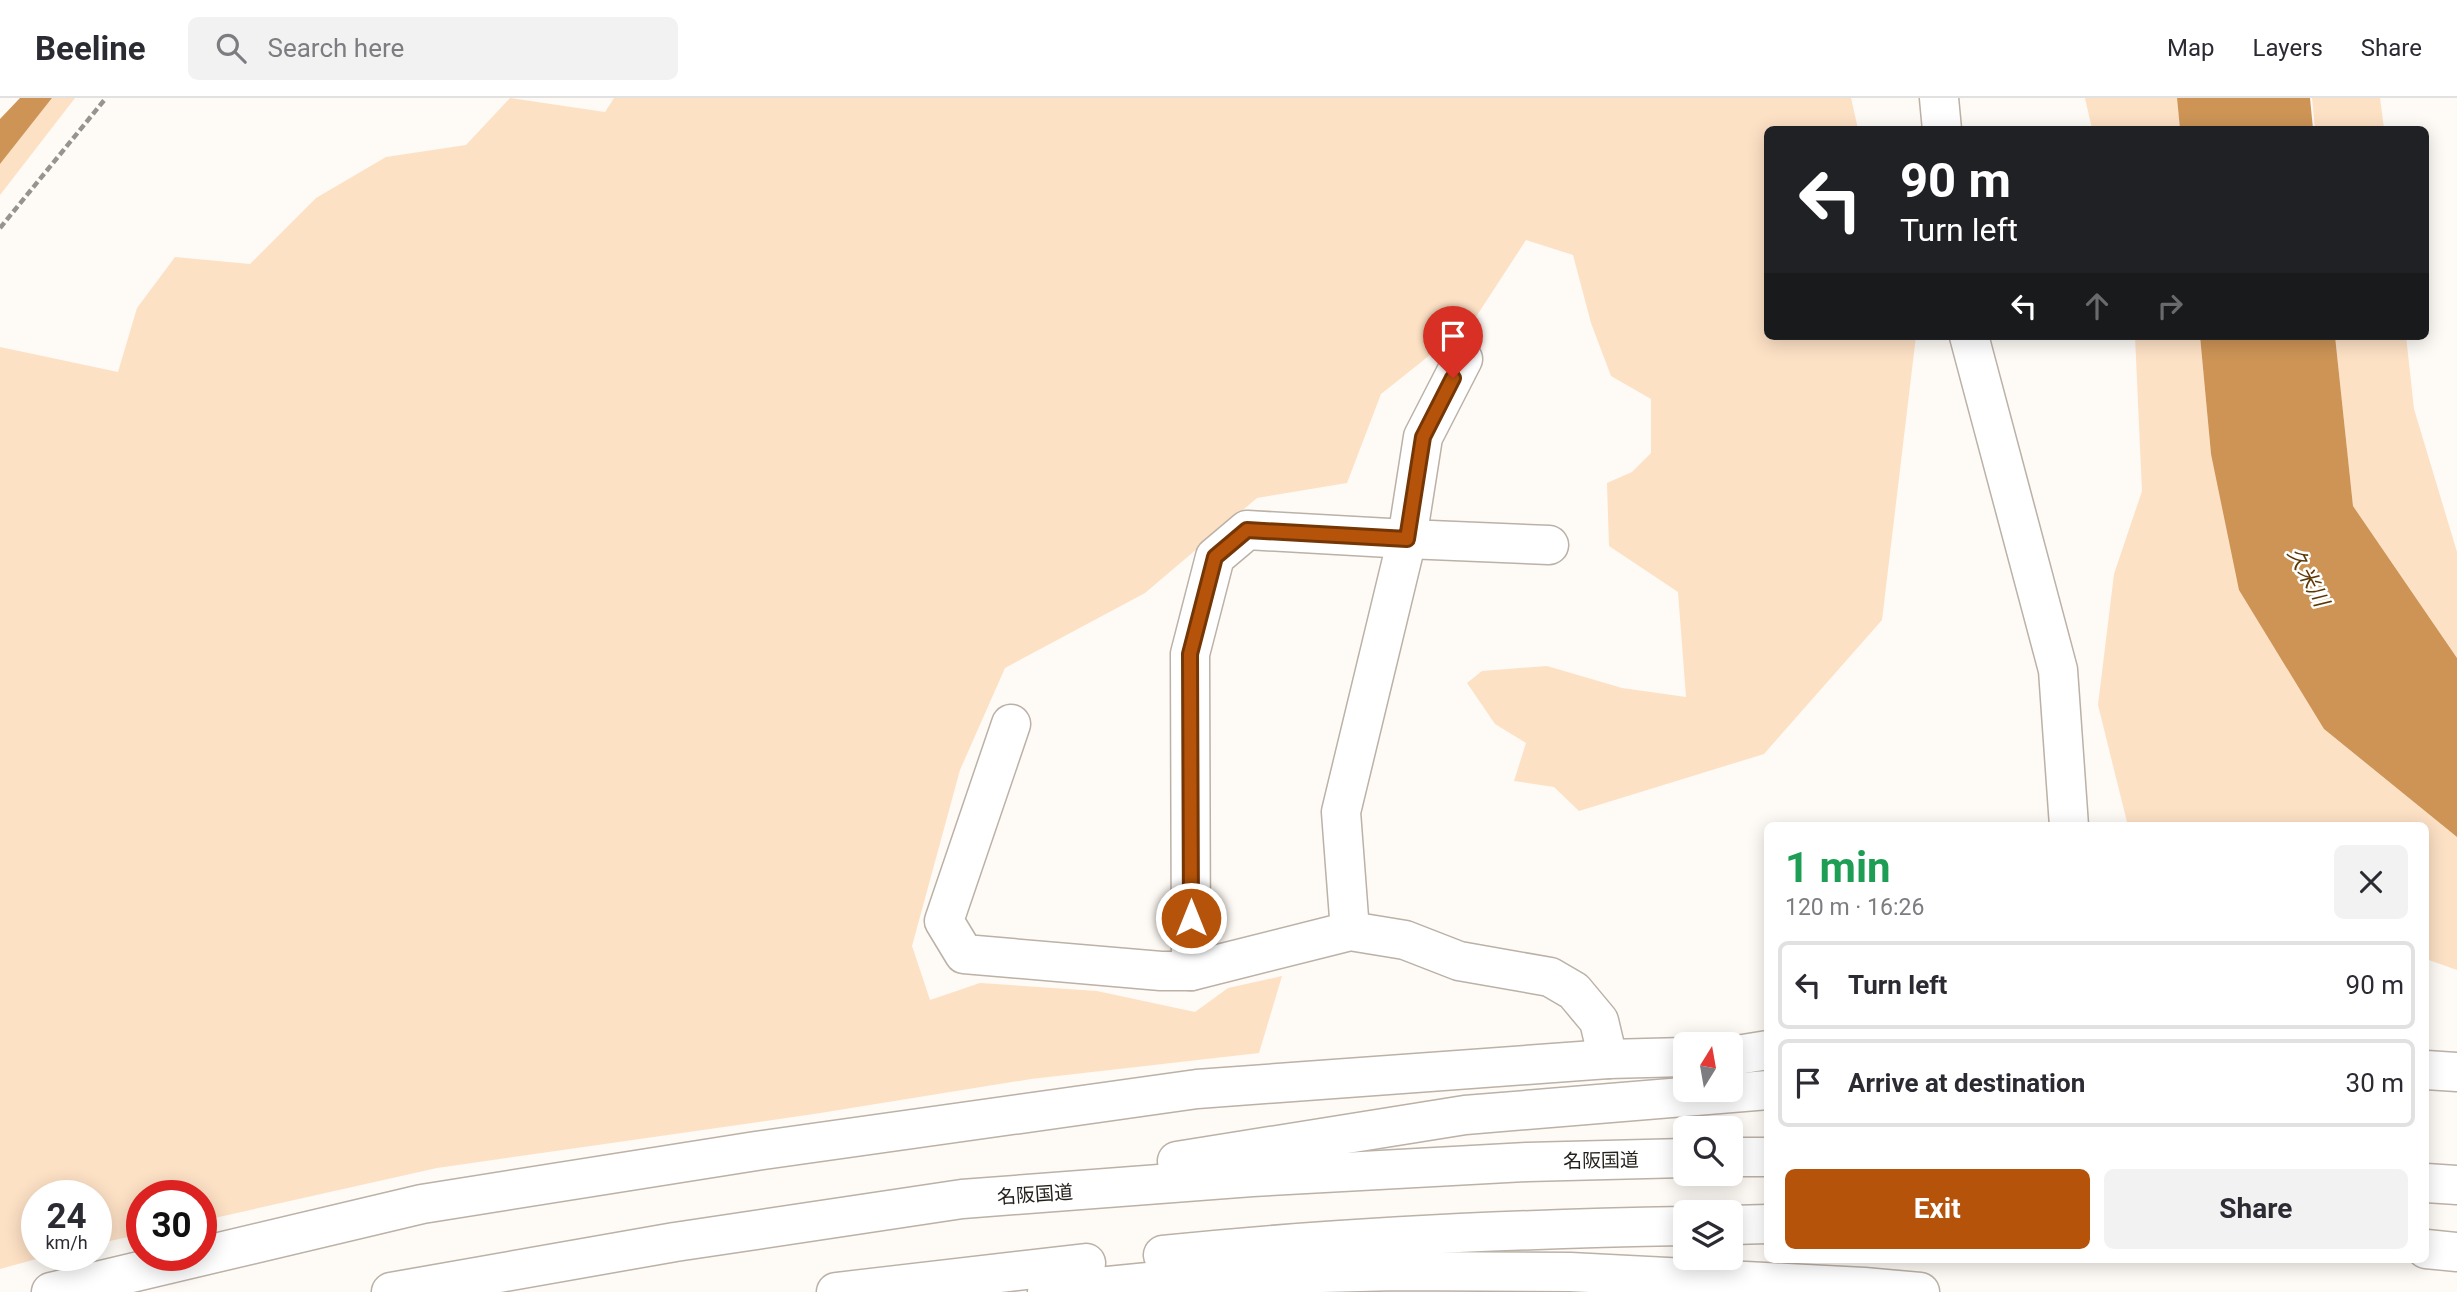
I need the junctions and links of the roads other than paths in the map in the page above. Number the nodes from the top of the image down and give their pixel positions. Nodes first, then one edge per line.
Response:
1 (1939, 98) edge
2 (1942, 126) edge
3 (1970, 340) edge
4 (1463, 359) dead end
5 (1407, 539) junction
6 (1549, 545) dead end
7 (1011, 724) dead end
8 (2069, 822) edge
9 (1350, 931) junction
10 (1191, 971) junction
11 (1764, 1051) edge
12 (1743, 1054) edge
13 (2429, 1054) edge
14 (1673, 1057) edge
15 (1608, 1059) junction
16 (2457, 1062) edge
17 (2429, 1070) edge
18 (2457, 1072) edge
19 (1764, 1090) edge
20 (1743, 1157) edge
21 (1764, 1157) edge
22 (1673, 1158) edge
23 (2429, 1183) edge
24 (2457, 1185) edge
25 (962, 1199) junction
26 (1764, 1224) edge
27 (1743, 1225) edge
28 (1673, 1226) edge
29 (2429, 1250) edge
30 (2457, 1252) edge
31 (51, 1292) edge
32 (391, 1292) edge
33 (836, 1292) edge
34 (1047, 1292) edge
35 (1920, 1292) edge

1 - 2 main road
3 - 8 main road
4 - 5 main road
5 - 6 main road
5 - 9 main road
5 - 10 main road
7 - 10 main road
9 - 10 main road
9 - 15 main road
11 - 12 main road
13 - 16 main road
14 - 15 main road
15 - 31 main road
17 - 18 main road
19 - 25 main road
20 - 21 main road
22 - 25 main road, 名阪国道
23 - 24 main road
25 - 32 main road, 名阪国道
26 - 27 main road
28 - 33 main road
29 - 30 main road
34 - 35 main road

